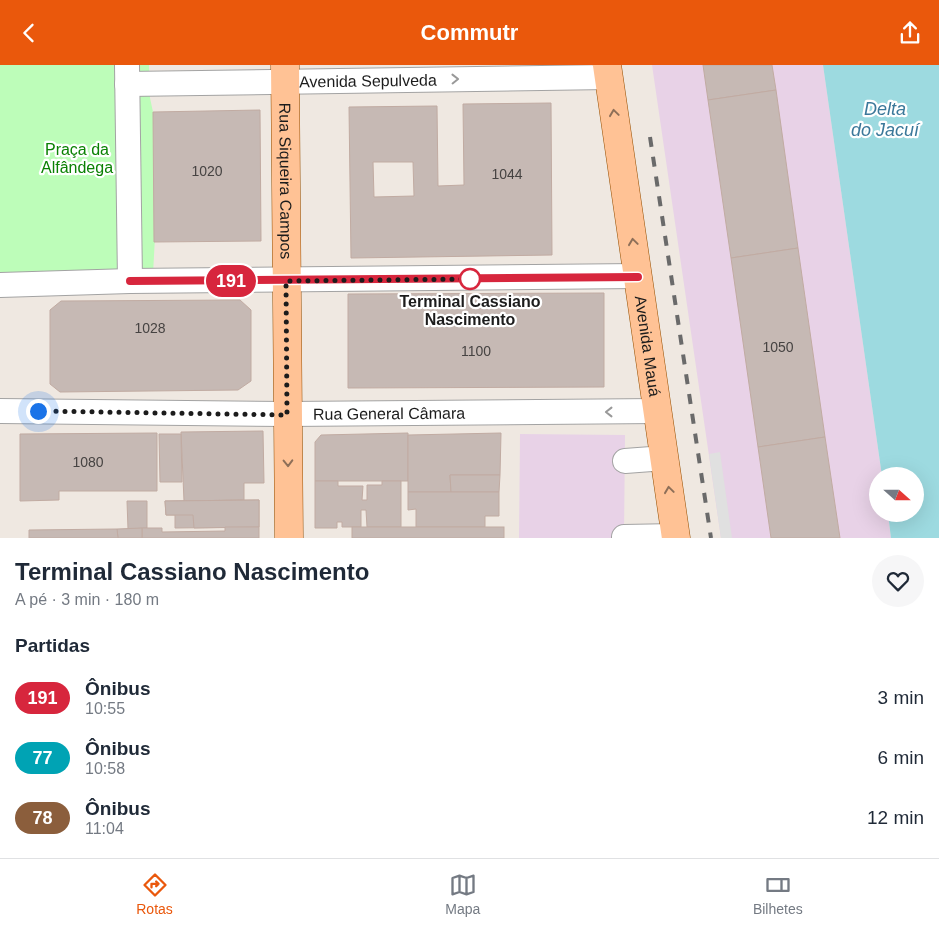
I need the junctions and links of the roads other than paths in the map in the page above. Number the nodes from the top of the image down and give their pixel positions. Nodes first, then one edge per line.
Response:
1 (608, 71) edge
2 (228, 73) edge
3 (285, 73) edge
4 (127, 74) edge
5 (179, 74) edge
6 (638, 277) junction
7 (130, 281) junction
8 (286, 281) junction
9 (0, 285) edge
10 (0, 411) edge
11 (658, 411) junction
12 (287, 415) junction
13 (665, 458) junction
14 (625, 461) dead end
15 (624, 537) dead end
16 (676, 537) edge
17 (289, 538) edge

3 -> 1 street, Avenida Sepulveda
6 -> 1 main road, Avenida Mauá
2 - 3 street, Avenida Sepulveda
2 - 5 street, Avenida Sepulveda
3 - 8 main road, Rua Siqueira Campos
4 - 5 street, Avenida Sepulveda
4 - 7 street
6 - 8 street
6 - 11 main road, Avenida Mauá
7 - 8 street
7 - 9 street
8 - 12 main road, Rua Siqueira Campos
10 - 12 street, Rua General Câmara
11 -> 12 street, Rua General Câmara
11 - 13 main road, Avenida Mauá
12 -> 17 main road, Rua Siqueira Campos
13 - 14 street
16 -> 13 main road, Avenida Mauá
15 - 16 street

